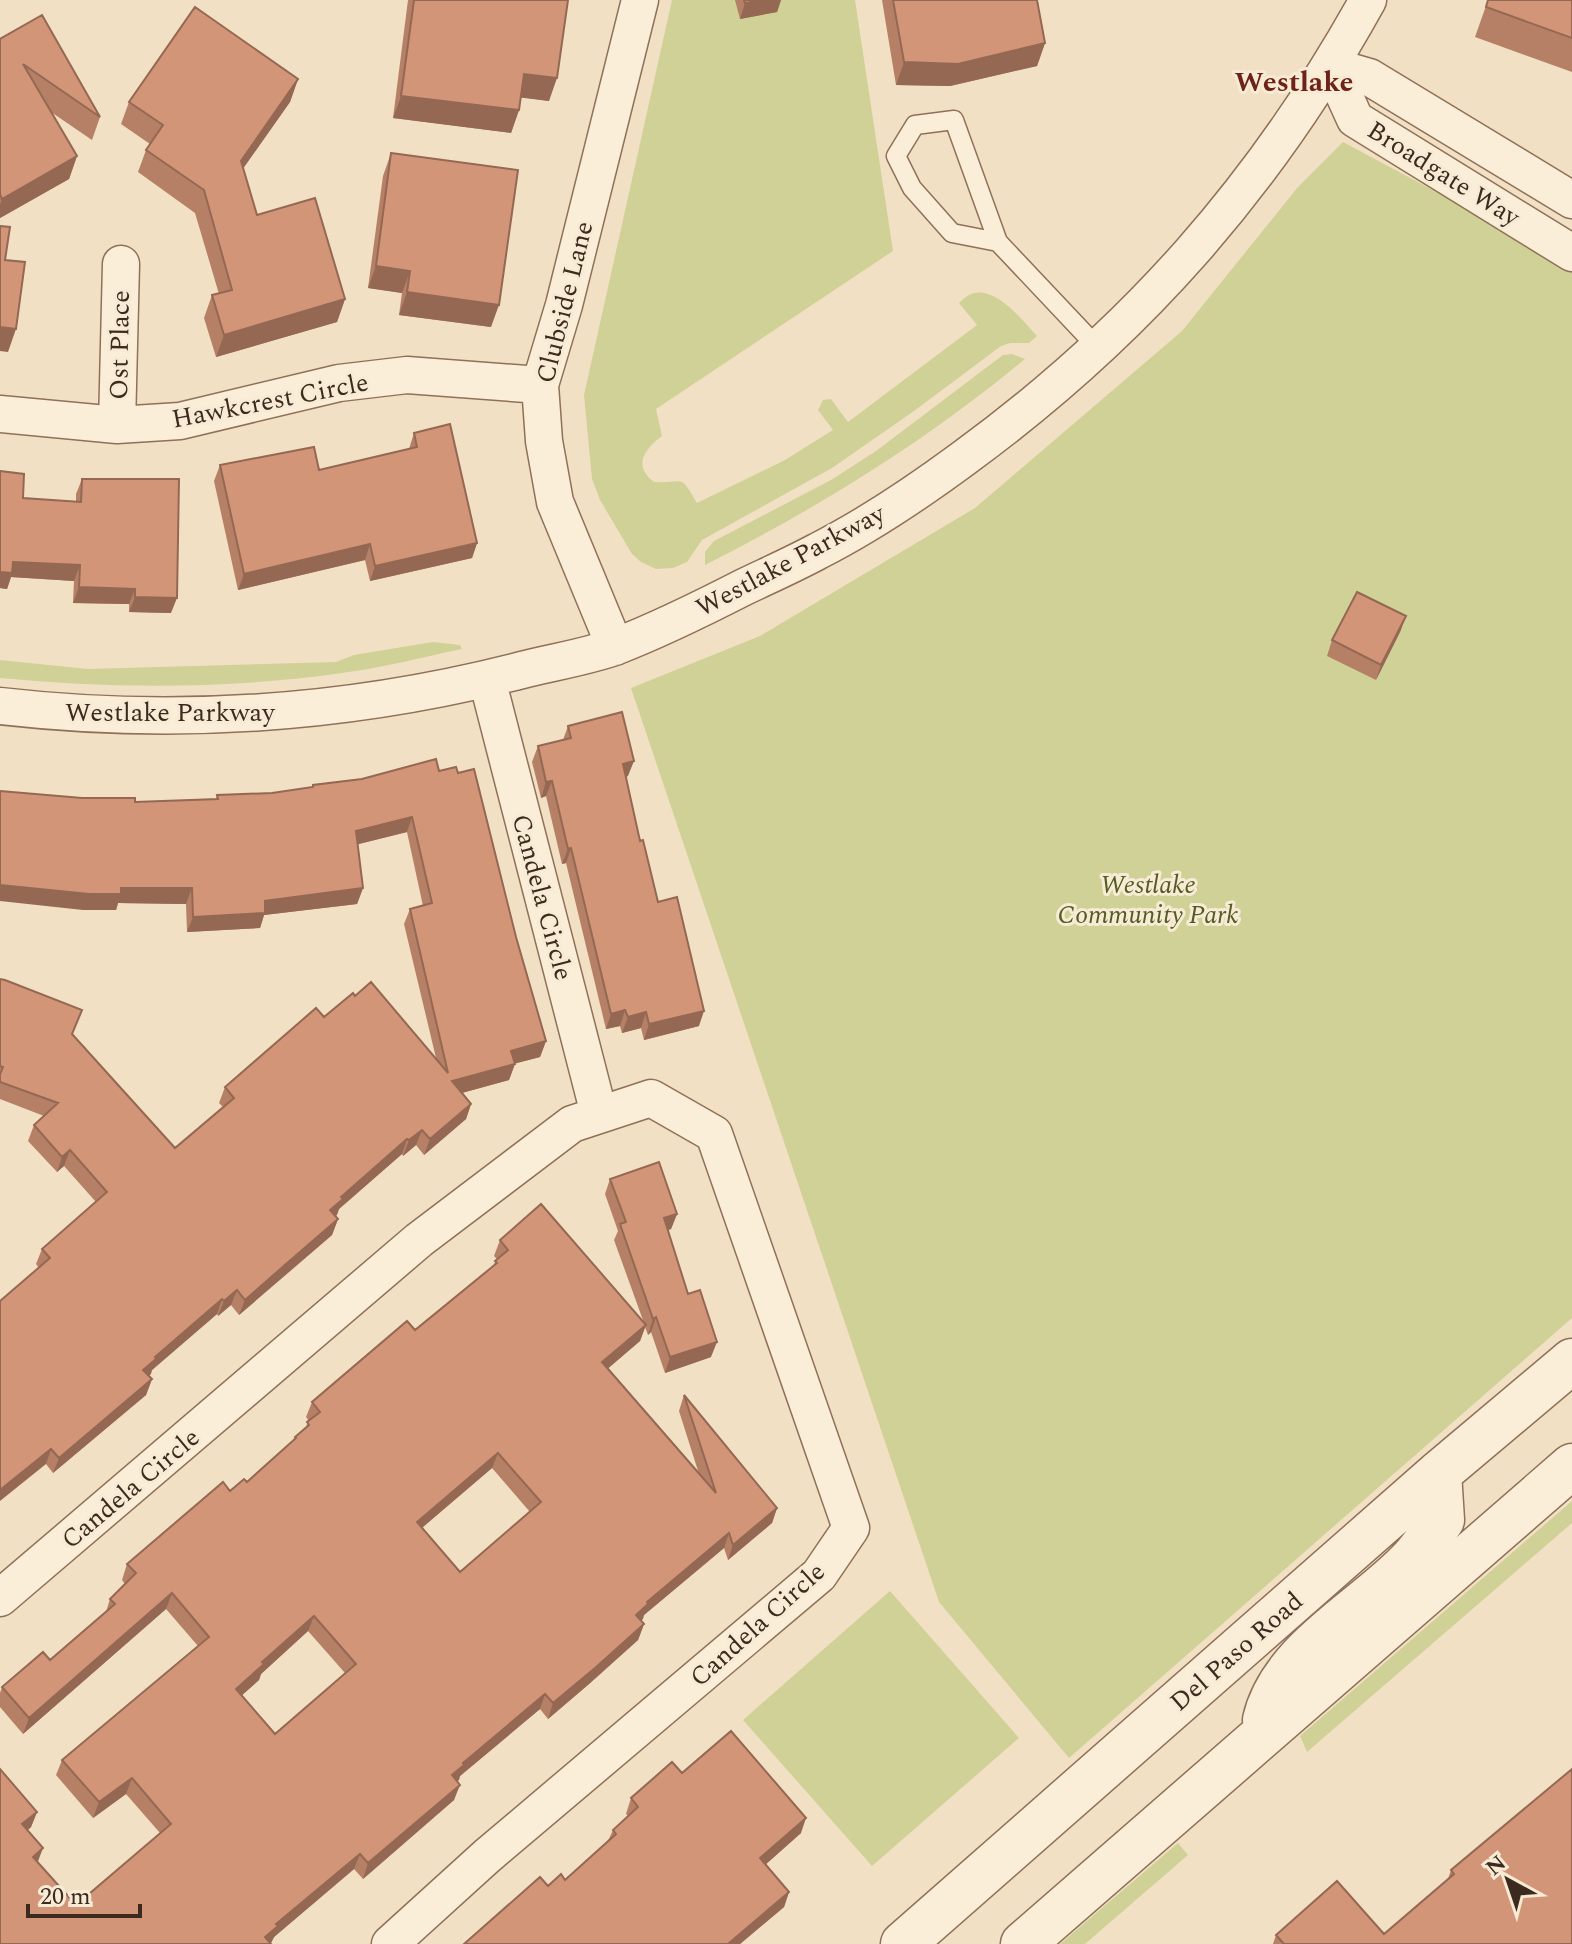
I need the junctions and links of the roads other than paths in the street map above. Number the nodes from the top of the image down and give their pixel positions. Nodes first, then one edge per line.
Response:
1 (640, 0) edge
2 (1368, 0) edge
3 (1331, 66) junction
4 (1572, 200) edge
5 (998, 242) junction
6 (1572, 253) edge
7 (121, 264) dead end
8 (1099, 349) junction
9 (540, 385) junction
10 (0, 414) edge
11 (117, 425) junction
12 (615, 647) junction
13 (487, 679) junction
14 (0, 706) edge
15 (599, 1114) junction
16 (1572, 1361) edge
17 (1572, 1466) edge
18 (1439, 1473) junction
19 (0, 1598) edge
20 (1260, 1738) junction
21 (390, 1944) edge
22 (903, 1944) edge
23 (1023, 1944) edge

1 - 9 street, Clubside Lane
2 - 3 street, Westlake Parkway
3 - 4 street, Broadgate Way
3 - 6 street, Broadgate Way
3 - 8 street, Westlake Parkway
5 - 5 lane
5 - 8 lane
7 - 11 street, Ost Place
8 - 12 street, Westlake Parkway
9 - 11 street, Hawkcrest Circle
9 - 12 street, Clubside Lane
10 - 11 street, Hawkcrest Circle
12 - 13 street, Westlake Parkway
13 - 14 street, Westlake Parkway
13 - 15 street, Candela Circle
15 - 19 street, Candela Circle
15 - 21 street, Candela Circle
16 - 18 street, Del Paso Road
17 - 20 street
18 - 20 street
18 - 22 street, Del Paso Road
20 - 23 street

